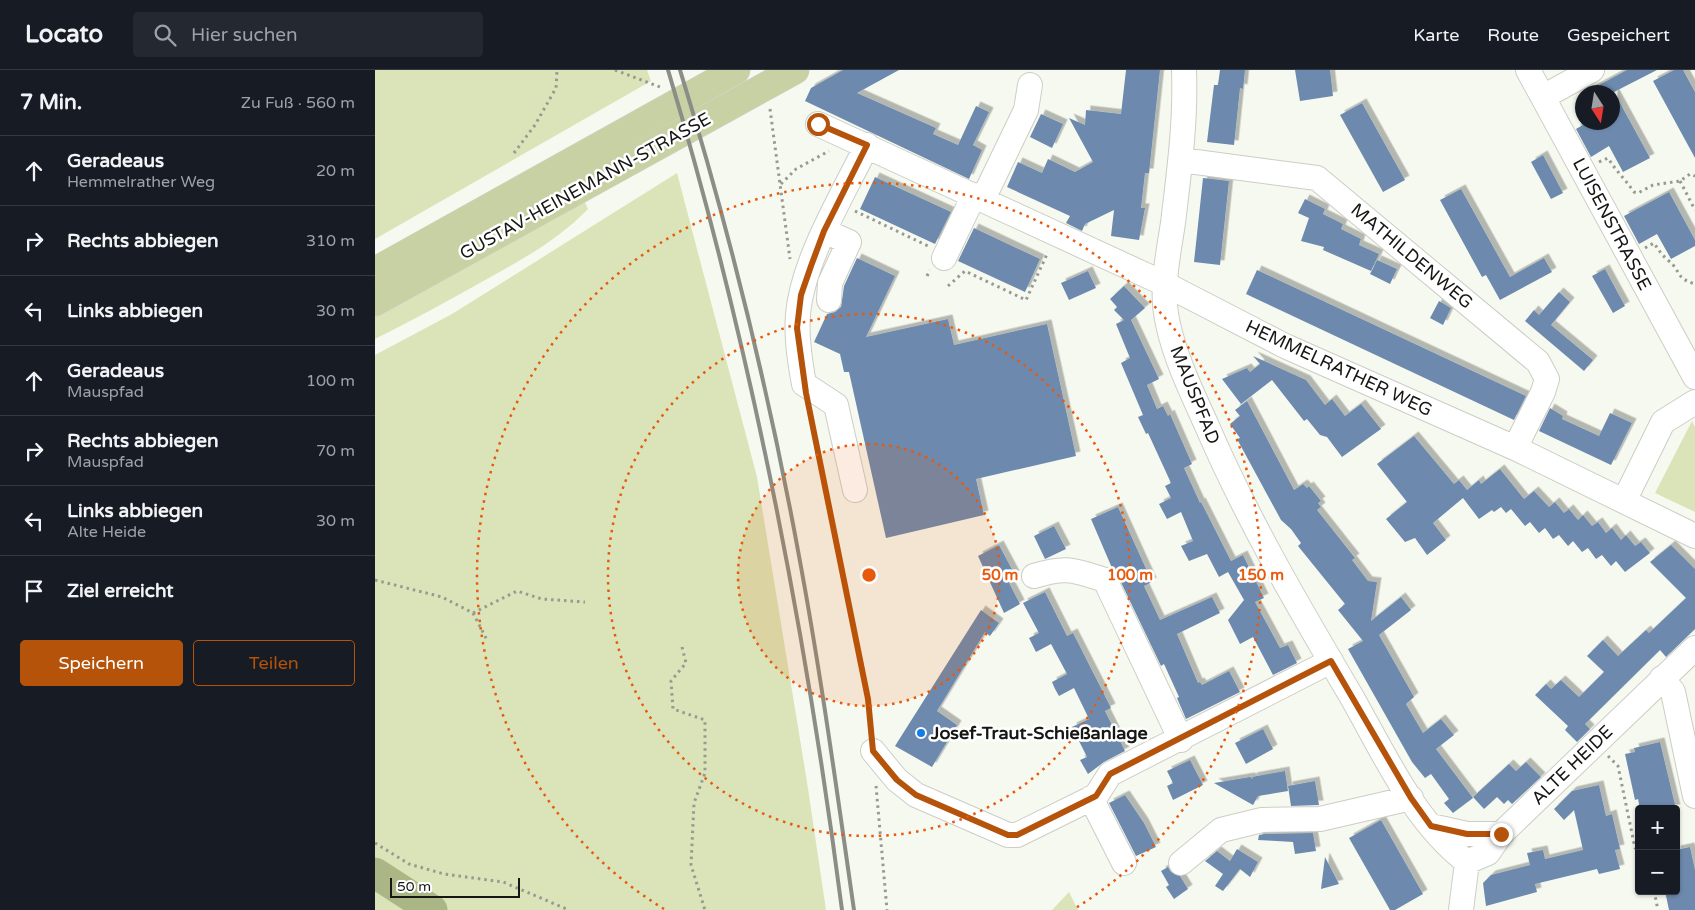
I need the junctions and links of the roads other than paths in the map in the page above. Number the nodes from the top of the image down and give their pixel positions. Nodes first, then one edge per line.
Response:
1 (736, 70) edge
2 (795, 70) edge
3 (1184, 70) edge
4 (1195, 70) edge
5 (1529, 70) edge
6 (1592, 70) edge
7 (1030, 85) dead end
8 (1543, 97) junction
9 (1185, 103) junction
10 (818, 124) dead end
11 (861, 143) junction
12 (1181, 160) junction
13 (979, 197) junction
14 (824, 231) junction
15 (937, 252) road end
16 (375, 271) edge
17 (1165, 284) junction
18 (829, 300) dead end
19 (375, 302) edge
20 (1695, 377) edge
21 (1695, 402) edge
22 (1515, 448) junction
23 (855, 490) dead end
24 (1624, 501) junction
25 (1695, 536) edge
26 (1034, 576) dead end
27 (1695, 648) edge
28 (1331, 661) junction
29 (1662, 678) junction
30 (1181, 740) junction
31 (873, 751) road end
32 (1695, 796) edge
33 (1094, 797) junction
34 (1411, 798) junction
35 (1431, 826) junction
36 (1501, 834) junction
37 (1467, 862) junction
38 (1124, 863) dead end
39 (1181, 863) dead end
40 (1461, 910) edge

1 - 16 main road, GUSTAV-HEINEMANN-STRASSE
2 - 19 main road, GUSTAV-HEINEMANN-STRASSE
3 - 9 street, MAUSPFAD
4 - 9 street, MAUSPFAD
5 - 8 street, LUISENSTRASSE
6 - 8 street
7 - 13 street
8 - 20 street, LUISENSTRASSE
9 - 12 street, MAUSPFAD
10 - 11 street, HEMMELRATHER WEG
11 - 13 street, HEMMELRATHER WEG
11 - 14 street
12 - 17 street, MAUSPFAD
12 - 22 street, MATHILDENWEG
13 - 15 street
13 - 17 street, HEMMELRATHER WEG
14 - 18 street
14 - 23 street
17 - 22 street, HEMMELRATHER WEG
17 - 28 street, MAUSPFAD
21 - 24 street
22 - 24 street, HEMMELRATHER WEG
24 - 25 street, HEMMELRATHER WEG
26 - 30 street
27 - 29 street, ALTE HEIDE
28 - 30 street
28 - 34 street, MAUSPFAD
29 - 32 street
29 - 36 street, ALTE HEIDE
30 - 33 street
31 - 33 street
33 - 38 street
34 - 35 street, MAUSPFAD
34 - 39 street
35 - 36 street
35 - 37 street, MAUSPFAD
36 - 37 street
37 - 40 street

